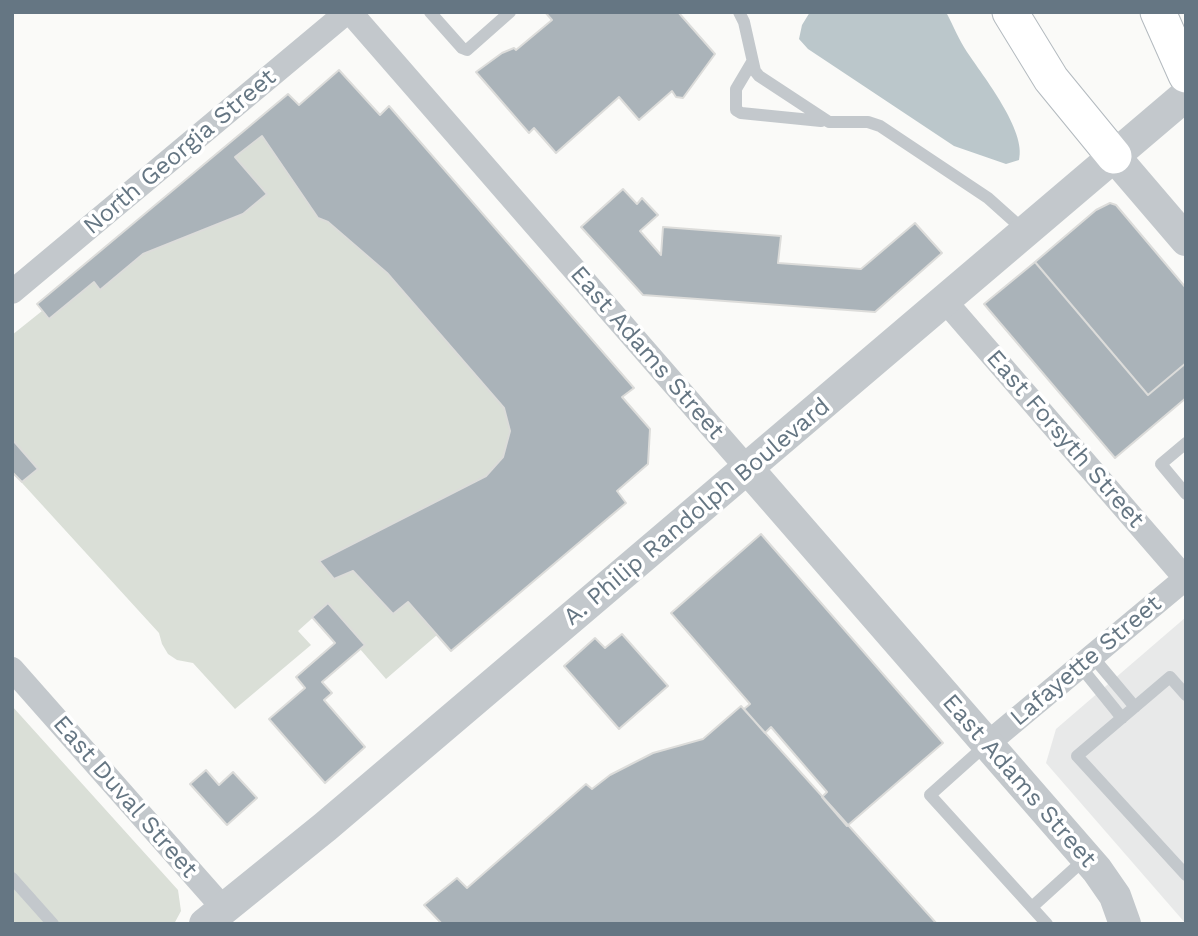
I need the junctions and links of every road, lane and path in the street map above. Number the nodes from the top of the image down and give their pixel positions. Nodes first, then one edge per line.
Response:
1 (349, 12) edge
2 (430, 12) edge
3 (510, 12) edge
4 (739, 12) edge
5 (1010, 12) edge
6 (1158, 12) edge
7 (752, 62) junction
8 (1185, 79) edge
9 (829, 122) junction
10 (1114, 156) junction
11 (1026, 232) junction
12 (1186, 240) edge
13 (12, 292) edge
14 (945, 301) junction
15 (1186, 443) edge
16 (748, 469) junction
17 (1186, 494) edge
18 (1185, 578) edge
19 (1086, 661) junction
20 (13, 673) edge
21 (1186, 695) edge
22 (1135, 707) junction
23 (1122, 718) junction
24 (987, 744) junction
25 (1087, 858) junction
26 (1186, 875) edge
27 (12, 878) edge
28 (1032, 907) junction
29 (222, 919) edge
30 (1128, 921) edge
31 (53, 924) edge
32 (1046, 924) edge

1 - 13 street, North Georgia Street
1 - 16 street, East Adams Street
2 - 3 lane
4 - 7 lane
5 - 10 main road
6 - 8 main road
7 - 9 lane
7 - 9 lane
8 - 10 street, A. Philip Randolph Boulevard
9 - 11 lane
10 - 11 street, A. Philip Randolph Boulevard
10 - 12 street
11 - 14 street, A. Philip Randolph Boulevard
14 - 16 street, A. Philip Randolph Boulevard
14 - 18 street, East Forsyth Street
15 - 17 lane
16 - 24 street, East Adams Street
16 - 29 street, A. Philip Randolph Boulevard
18 - 19 street, Lafayette Street
19 - 22 lane
19 - 23 lane
19 - 24 street, Lafayette Street
20 - 29 street, East Duval Street
21 - 22 lane
22 - 23 lane
23 - 26 lane
24 - 25 street, East Adams Street
24 - 28 lane
25 - 28 lane
25 - 30 street, East Adams Street
27 - 31 lane
28 - 32 lane

